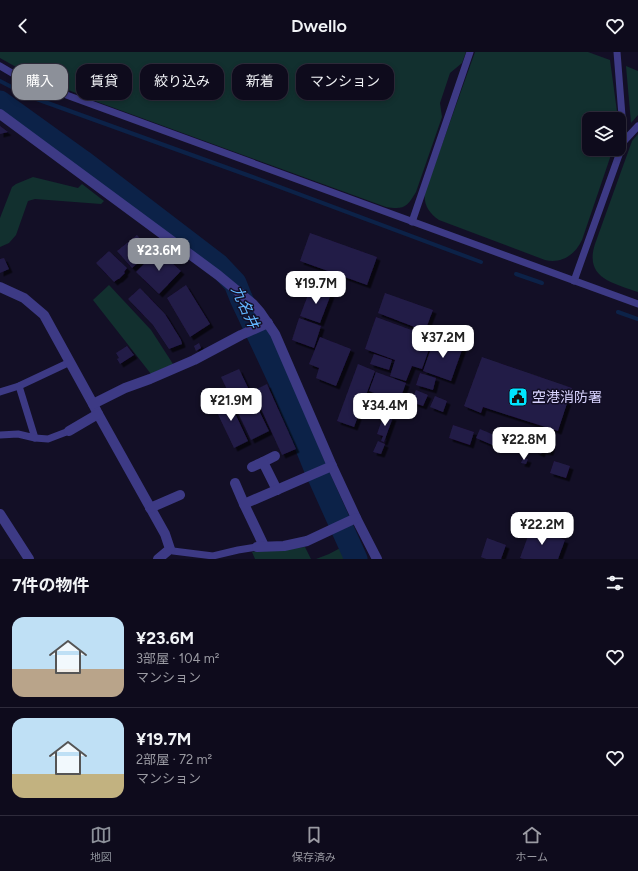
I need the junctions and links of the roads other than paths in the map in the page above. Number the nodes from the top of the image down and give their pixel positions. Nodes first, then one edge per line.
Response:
1 (470, 52) edge
2 (617, 52) edge
3 (0, 66) edge
4 (622, 112) edge
5 (0, 114) edge
6 (638, 126) edge
7 (626, 139) edge
8 (619, 156) edge
9 (412, 222) junction
10 (574, 281) junction
11 (0, 287) edge
12 (638, 304) edge
13 (268, 323) junction
14 (70, 362) junction
15 (18, 386) junction
16 (0, 392) edge
17 (93, 404) junction
18 (98, 414) junction
19 (69, 431) joint
20 (0, 435) edge
21 (35, 438) junction
22 (275, 456) dead end
23 (264, 462) junction
24 (332, 466) junction
25 (252, 467) dead end
26 (235, 483) dead end
27 (277, 490) junction
28 (180, 495) dead end
29 (244, 504) junction
30 (150, 508) junction
31 (0, 514) edge
32 (356, 518) junction
33 (260, 547) junction
34 (170, 549) junction
35 (29, 559) edge
36 (158, 559) edge
37 (377, 559) edge

1 - 9 lane
2 - 4 lane
3 - 9 lane
5 - 13 street
6 - 7 lane
8 - 10 lane
9 - 10 lane
10 - 12 lane
11 - 14 street
13 - 17 street
13 - 24 street
14 - 15 lane
14 - 17 street
15 - 16 lane
15 - 21 lane
17 - 18 street
18 - 19 street
18 - 30 street
19 - 21 lane
20 - 21 lane
22 - 23 street
23 - 25 street
23 - 27 street
24 - 27 street
24 - 32 street
26 - 29 street
27 - 29 street
28 - 30 street
29 - 33 street
30 - 34 street
31 - 35 street
32 - 33 street
32 - 37 street
33 - 34 lane
34 - 36 street

